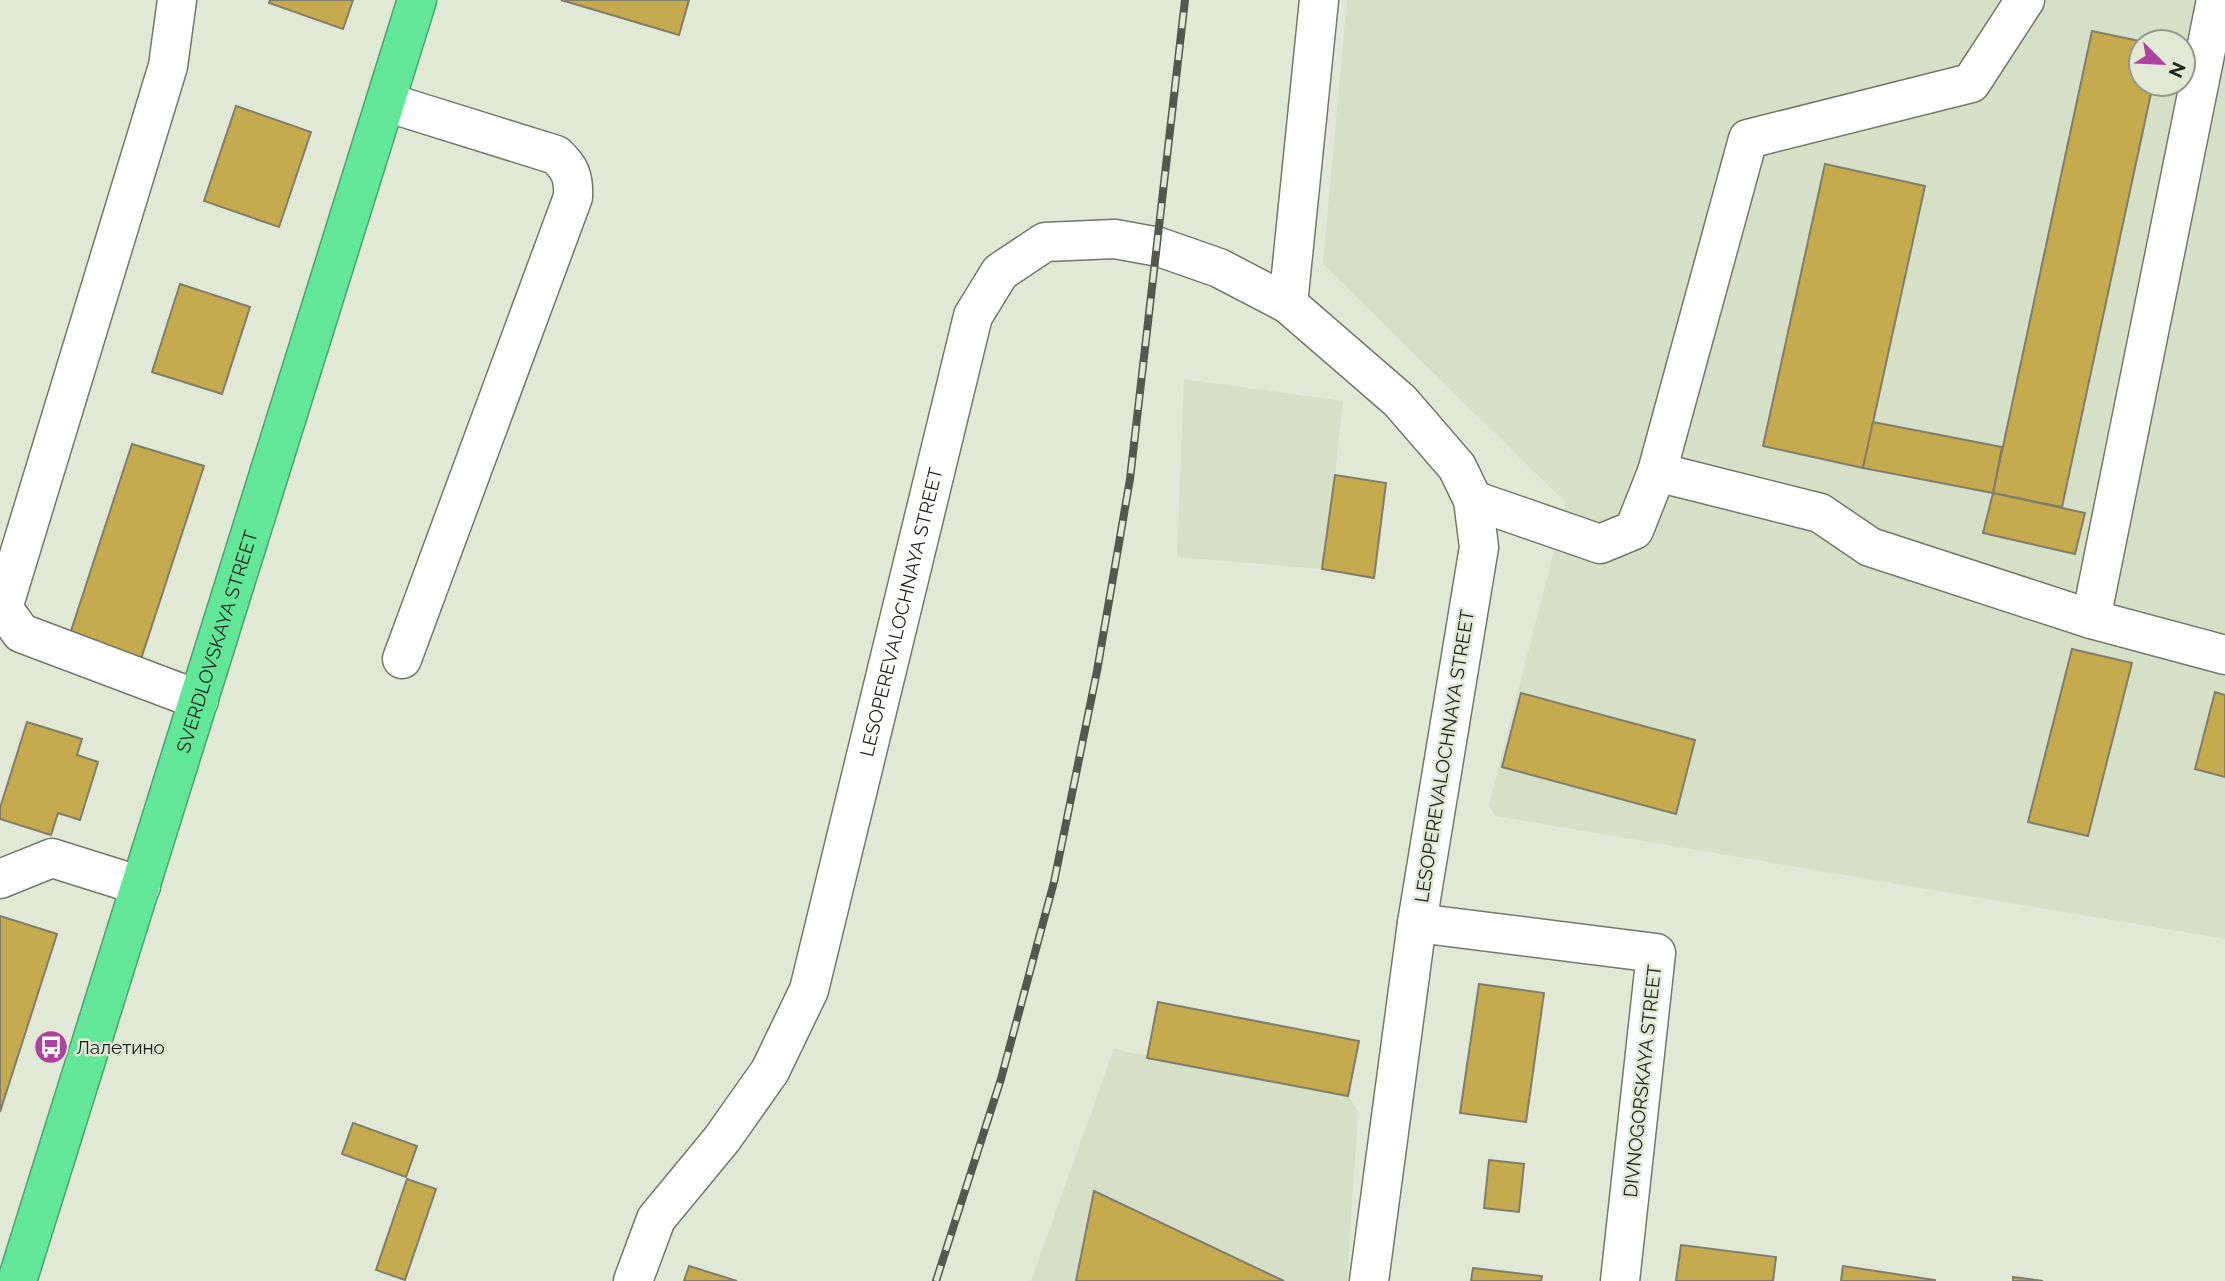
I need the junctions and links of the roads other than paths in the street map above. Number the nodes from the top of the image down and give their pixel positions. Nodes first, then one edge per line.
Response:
1 (177, 0) edge
2 (417, 0) edge
3 (1319, 0) edge
4 (2025, 0) edge
5 (2216, 0) edge
6 (386, 102) junction
7 (1288, 304) junction
8 (1657, 472) junction
9 (1473, 500) junction
10 (2091, 619) junction
11 (2225, 655) edge
12 (402, 659) dead end
13 (199, 700) junction
14 (0, 878) edge
15 (141, 886) junction
16 (1417, 923) junction
17 (17, 1281) edge
18 (633, 1281) edge
19 (1370, 1281) edge
20 (1620, 1281) edge

1 - 13 street
2 - 6 highway, SVERDLOVSKAYA STREET
3 - 7 street
4 - 8 street
5 - 10 street
6 - 12 street
6 - 13 highway, SVERDLOVSKAYA STREET
7 - 9 street, LESOPEREVALOCHNAYA STREET
7 - 18 street, LESOPEREVALOCHNAYA STREET
8 - 9 street
8 - 10 street
9 - 16 street, LESOPEREVALOCHNAYA STREET
10 - 11 street
13 - 15 highway, SVERDLOVSKAYA STREET
14 - 15 street
15 - 17 highway, SVERDLOVSKAYA STREET
16 - 19 street, LESOPEREVALOCHNAYA STREET
16 - 20 street, DIVNOGORSKAYA STREET

